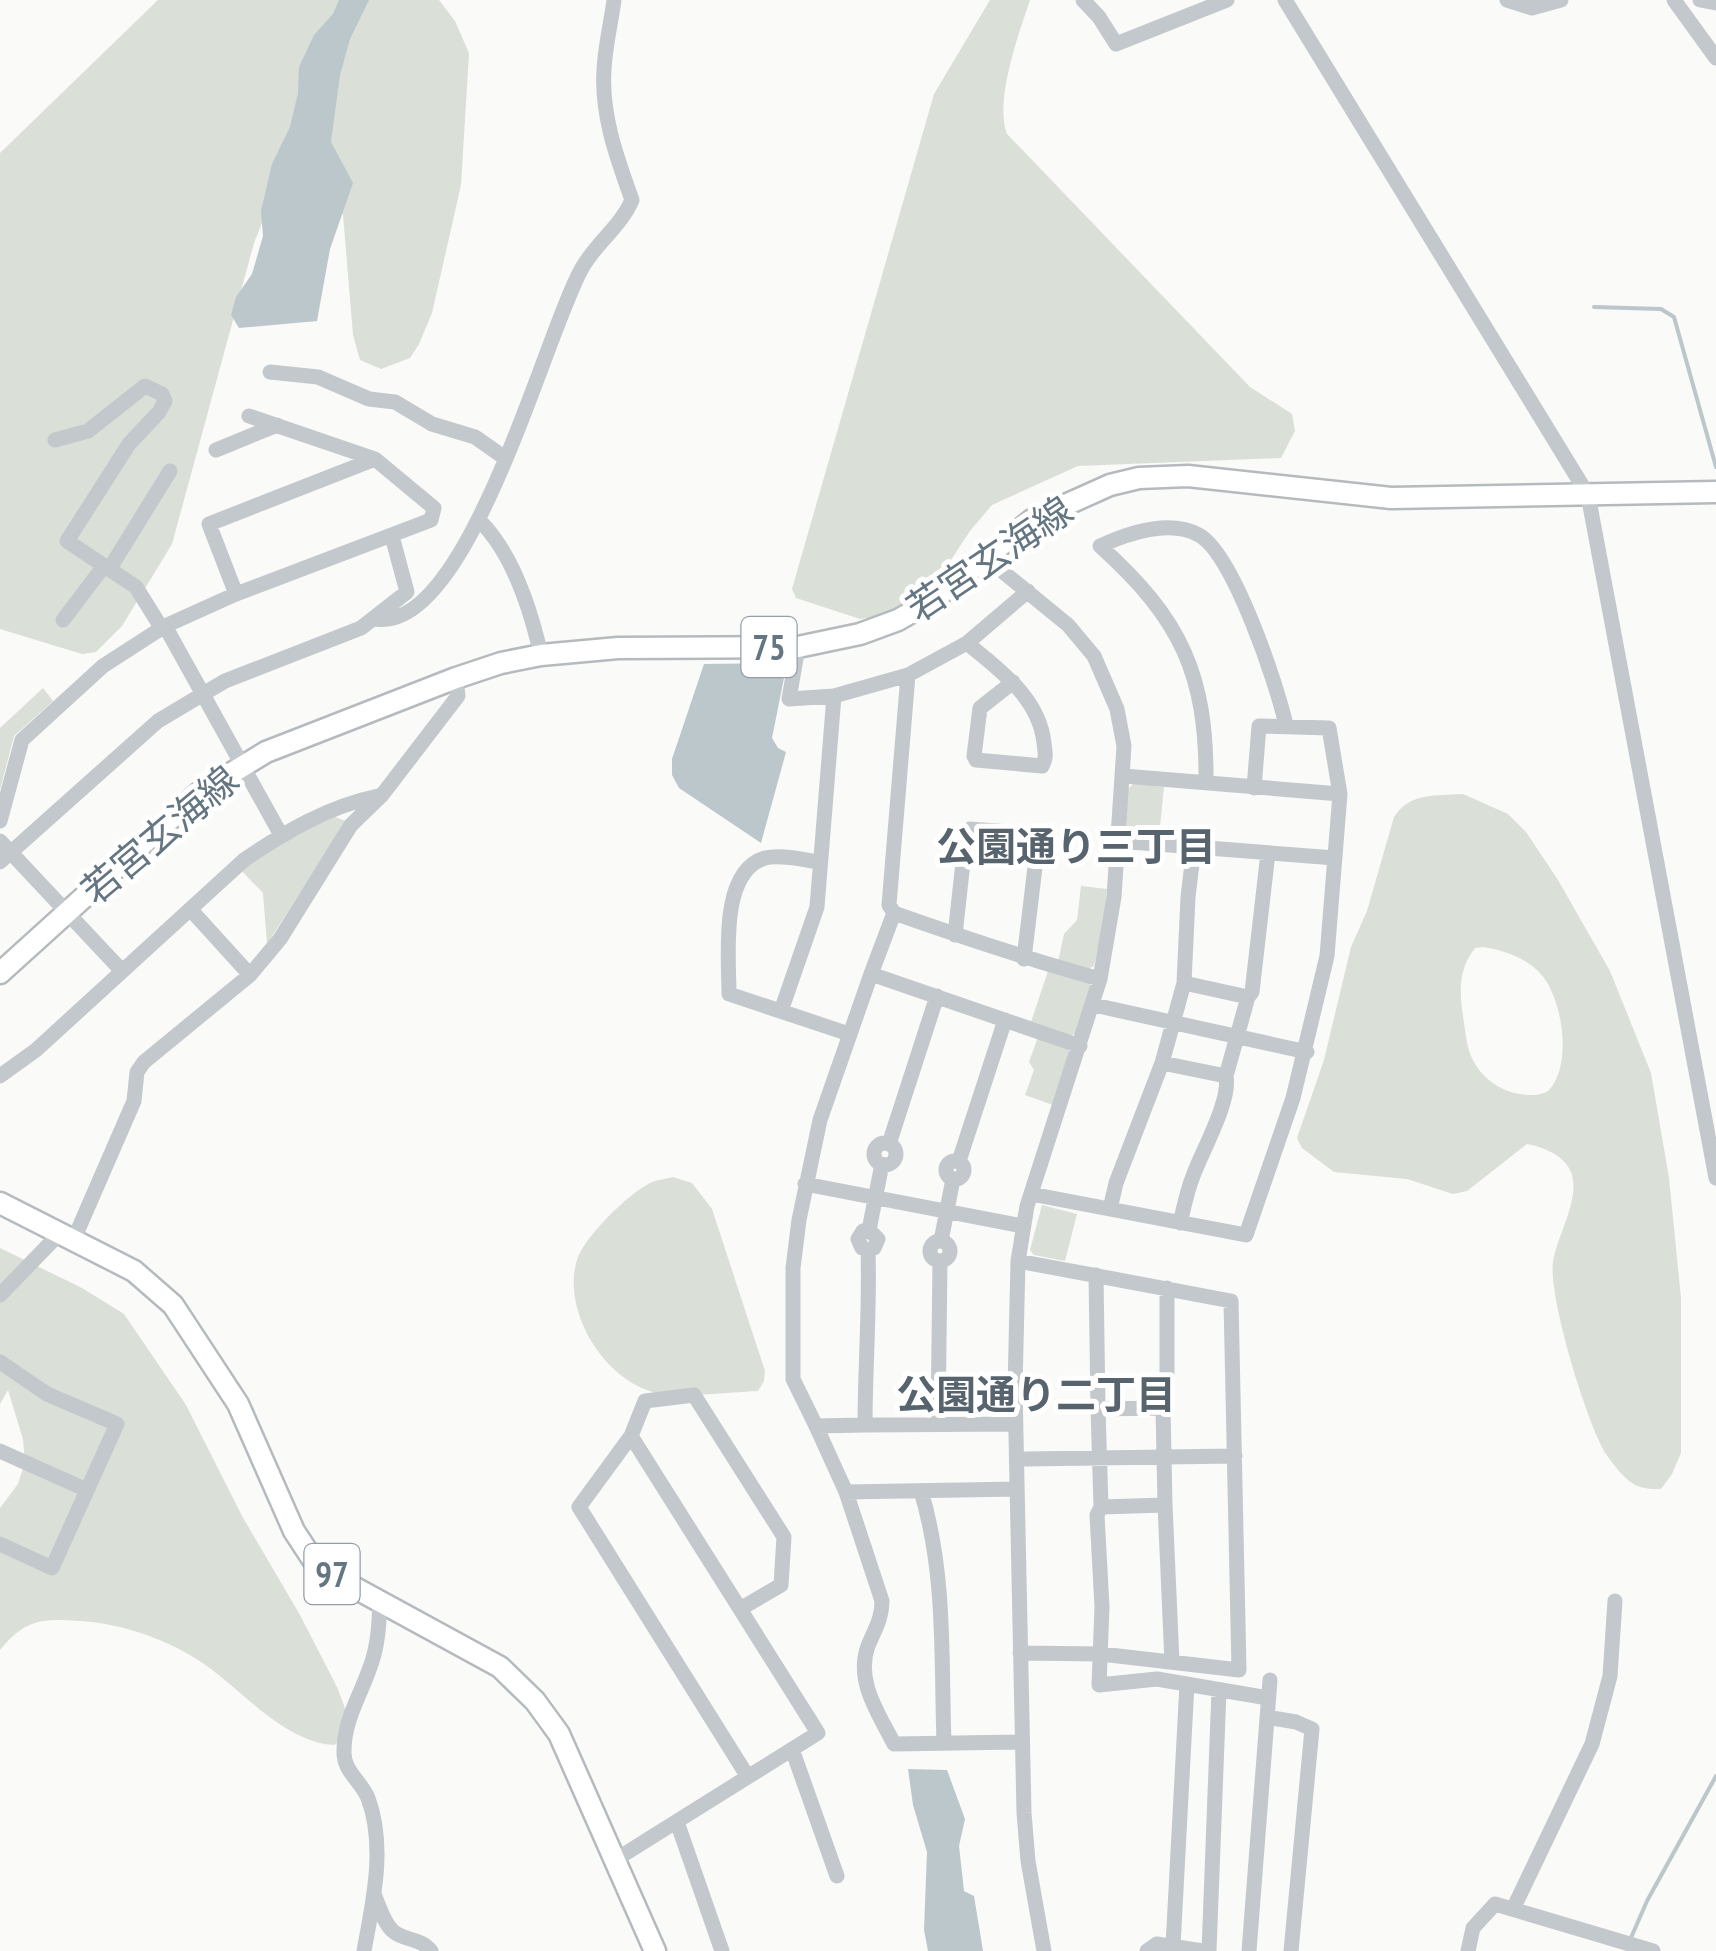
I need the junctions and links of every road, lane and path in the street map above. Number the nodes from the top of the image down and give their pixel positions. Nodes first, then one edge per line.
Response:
1 (614, 0) edge
2 (1083, 0) edge
3 (1174, 0) edge
4 (1227, 0) edge
5 (1285, 0) edge
6 (1506, 0) edge
7 (1561, 0) edge
8 (1674, 0) edge
9 (1700, 0) edge
10 (1716, 4) edge
11 (1181, 18) junction
12 (1716, 58) edge
13 (270, 372) dead end
14 (249, 416) dead end
15 (277, 425) junction
16 (55, 440) dead end
17 (216, 450) dead end
18 (505, 458) junction
19 (375, 459) junction
20 (170, 470) dead end
21 (1716, 492) edge
22 (1588, 494) junction
23 (480, 521) junction
24 (392, 536) junction
25 (986, 558) junction
26 (107, 567) junction
27 (1028, 591) junction
28 (236, 594) junction
29 (376, 619) junction
30 (63, 620) dead end
31 (165, 626) junction
32 (967, 643) junction
33 (798, 648) junction
34 (540, 655) junction
35 (908, 675) junction
36 (456, 678) junction
37 (1013, 682) junction
38 (201, 694) junction
39 (834, 696) junction
40 (1286, 726) junction
41 (241, 764) junction
42 (1124, 776) junction
43 (1206, 783) junction
44 (1254, 788) junction
45 (1340, 794) junction
46 (382, 795) junction
47 (0, 821) edge
48 (281, 835) junction
49 (1118, 842) junction
50 (1194, 848) junction
51 (4, 852) edge
52 (1268, 853) junction
53 (1335, 858) junction
54 (820, 862) junction
55 (191, 910) junction
56 (67, 911) junction
57 (894, 913) junction
58 (956, 935) junction
59 (1024, 959) junction
60 (122, 970) junction
61 (0, 973) edge
62 (871, 974) junction
63 (250, 975) junction
64 (1100, 979) junction
65 (1184, 983) junction
66 (937, 996) junction
67 (1248, 996) junction
68 (1094, 1005) junction
69 (780, 1011) junction
70 (1005, 1020) junction
71 (1175, 1022) junction
72 (850, 1034) junction
73 (1237, 1036) junction
74 (1080, 1046) junction
75 (1307, 1052) junction
76 (1162, 1062) junction
77 (0, 1076) edge
78 (1226, 1076) junction
79 (1716, 1178) edge
80 (804, 1184) junction
81 (1031, 1194) junction
82 (874, 1198) junction
83 (0, 1202) edge
84 (1110, 1209) junction
85 (946, 1212) junction
86 (1180, 1223) junction
87 (1022, 1226) junction
88 (68, 1236) junction
89 (1018, 1261) junction
90 (1096, 1275) junction
91 (1167, 1288) junction
92 (0, 1296) edge
93 (0, 1362) edge
94 (1162, 1408) junction
95 (1098, 1409) junction
96 (938, 1424) junction
97 (1016, 1424) junction
98 (866, 1425) junction
99 (816, 1426) junction
100 (630, 1436) junction
101 (0, 1451) edge
102 (1234, 1456) junction
103 (1164, 1457) junction
104 (1100, 1458) junction
105 (1026, 1459) dead end
106 (87, 1490) junction
107 (1017, 1490) junction
108 (846, 1492) junction
109 (921, 1492) junction
110 (1165, 1505) junction
111 (1101, 1508) junction
112 (0, 1544) edge
113 (1615, 1601) dead end
114 (380, 1602) junction
115 (740, 1610) junction
116 (1020, 1653) junction
117 (1101, 1654) junction
118 (1172, 1662) junction
119 (1270, 1680) dead end
120 (1188, 1684) junction
121 (1219, 1690) junction
122 (1268, 1698) junction
123 (1267, 1717) junction
124 (1022, 1742) junction
125 (944, 1743) junction
126 (792, 1750) junction
127 (748, 1777) junction
128 (677, 1822) junction
129 (614, 1860) junction
130 (837, 1876) dead end
131 (374, 1894) junction
132 (1513, 1909) junction
133 (1173, 1946) junction
134 (364, 1951) edge
135 (431, 1951) edge
136 (654, 1951) edge
137 (722, 1951) edge
138 (1044, 1951) edge
139 (1147, 1951) edge
140 (1206, 1951) edge
141 (1249, 1951) edge
142 (1292, 1951) edge
143 (1468, 1951) edge
144 (1653, 1951) edge

1 - 18 street
2 - 11 street
3 - 11 street
4 - 11 street
5 - 22 street
6 - 7 street
8 - 12 street
9 - 10 street
13 - 18 street
14 - 15 street
15 - 17 street
15 - 19 street
16 - 26 street
18 - 23 street
19 - 24 street
19 - 28 street
20 - 26 street
21 - 22 main road, 若宮玄海線 / 75
22 - 25 main road, 若宮玄海線 / 75
22 - 79 street
23 - 29 street
23 - 34 street
24 - 28 street
24 - 29 street
25 - 27 street
25 - 33 main road, 若宮玄海線 / 75
26 - 30 street
26 - 31 street
27 - 32 street
27 - 42 street
28 - 31 street
29 - 38 street
31 - 38 street
31 - 47 street
32 - 35 street
32 - 37 street
33 - 34 main road, 若宮玄海線 / 75
33 - 39 street
34 - 36 main road, 若宮玄海線 / 75
35 - 39 street
35 - 57 street
36 - 41 main road, 若宮玄海線 / 75
36 - 46 street
37 - 37 street
38 - 41 street
38 - 51 street
39 - 54 street
40 - 43 street
40 - 44 street
40 - 45 street
41 - 48 street
41 - 56 main road, 若宮玄海線 / 75
42 - 43 street
42 - 49 street
43 - 44 street
44 - 45 street
45 - 53 street
46 - 48 street
46 - 63 street
48 - 55 street
49 - 50 street
49 - 64 street
50 - 52 street
50 - 65 street
51 - 56 street
52 - 53 street
52 - 67 street
53 - 75 street
54 - 69 street
54 - 69 street
55 - 60 street
55 - 63 street
56 - 60 street
56 - 61 main road, 若宮玄海線 / 75
57 - 58 street
57 - 62 street
58 - 59 street
58 - 59 street
59 - 64 street
60 - 77 street
62 - 66 street
62 - 72 street
63 - 88 street
64 - 68 street
65 - 67 street
65 - 71 street
66 - 70 street
66 - 82 street
67 - 73 street
68 - 71 street
68 - 74 street
69 - 72 street
70 - 74 street
70 - 85 street
71 - 73 street
71 - 76 street
72 - 80 street
73 - 75 street
73 - 78 street
74 - 81 street
75 - 86 street
76 - 78 street
76 - 84 street
78 - 86 street
80 - 82 street
80 - 99 street
81 - 84 street
81 - 87 street
82 - 85 street
82 - 98 street
83 - 88 main road, 97
84 - 86 street
85 - 87 street
85 - 96 street
87 - 89 street
88 - 92 street
88 - 114 main road, 97
89 - 90 street
89 - 97 street
90 - 91 street
90 - 95 street
91 - 94 street
91 - 102 street
93 - 106 street
94 - 95 street
94 - 103 street
95 - 104 street
96 - 97 street
96 - 98 street
97 - 107 street
98 - 99 street
99 - 108 street
100 - 115 street
100 - 115 street
100 - 127 street
101 - 106 street
102 - 103 street
102 - 118 street
103 - 104 street
103 - 110 street
104 - 105 street
104 - 111 street
106 - 112 street
107 - 109 street
107 - 116 street
108 - 109 street
108 - 125 street
109 - 125 street
110 - 111 street
110 - 118 street
111 - 117 street
113 - 132 street
114 - 129 main road, 97
114 - 131 street
115 - 126 street
116 - 117 street
116 - 124 street
117 - 118 street
117 - 120 street
119 - 122 street
120 - 121 street
120 - 133 street
121 - 122 street
121 - 140 street
122 - 123 street
123 - 141 street
123 - 142 street
124 - 125 street
124 - 138 street
126 - 127 street
126 - 130 street
127 - 128 street
128 - 129 street
128 - 137 street
129 - 136 main road, 97
131 - 134 street
131 - 135 street
132 - 143 street
132 - 144 street
133 - 139 street
133 - 140 street

